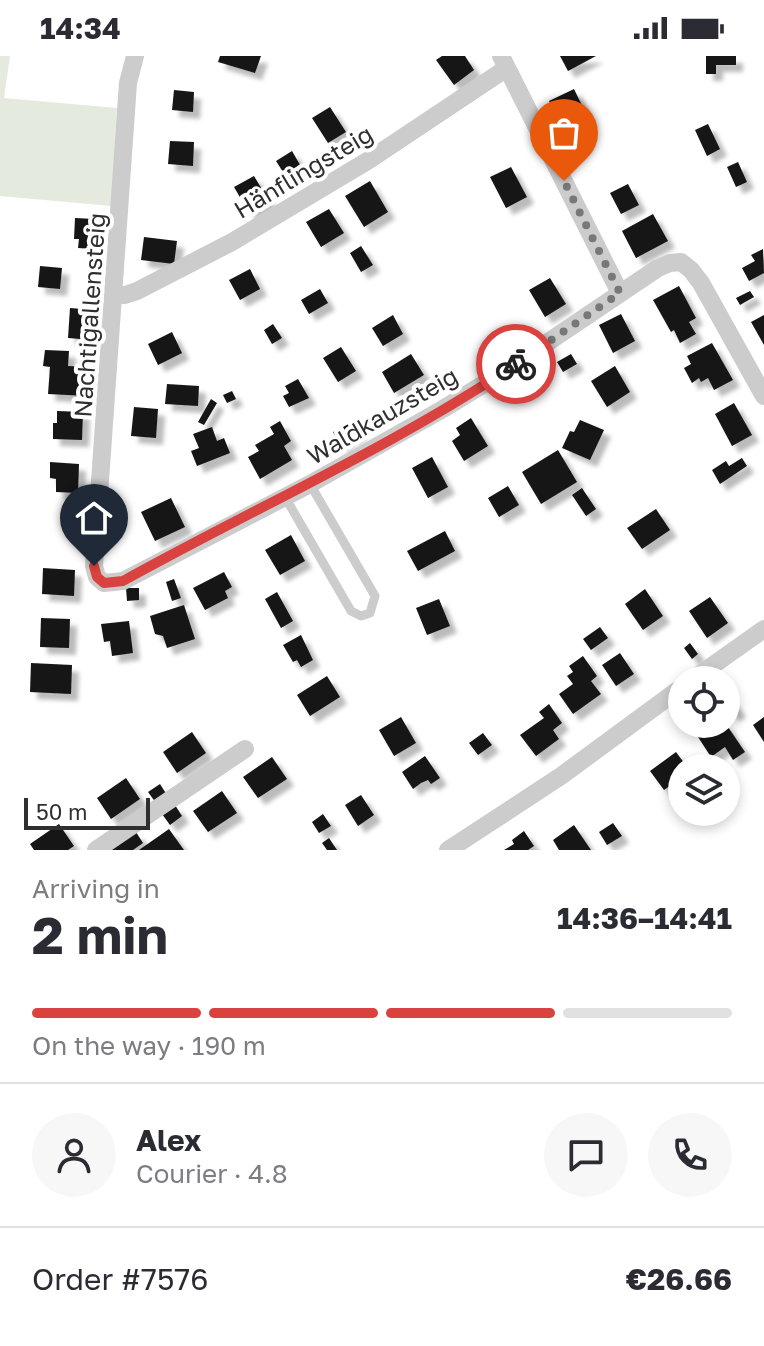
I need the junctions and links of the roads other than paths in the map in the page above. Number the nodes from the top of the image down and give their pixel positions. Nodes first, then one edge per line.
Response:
1 (135, 56) edge
2 (504, 62) edge
3 (620, 293) junction
4 (115, 295) junction
5 (764, 396) edge
6 (310, 484) junction
7 (285, 497) junction
8 (97, 577) joint
9 (764, 629) edge
10 (712, 666) edge
11 (668, 697) edge
12 (245, 749) dead end
13 (96, 850) edge
14 (448, 850) edge

1 - 4 street, Nachtigallensteig
2 - 3 street
2 - 4 street, Hänflingsteig
3 - 5 street, Waldkauzsteig
3 - 6 street, Waldkauzsteig
4 - 8 street, Nachtigallensteig
6 - 7 street, Waldkauzsteig
6 - 7 lane, Waldkauzsteig
7 - 8 street, Waldkauzsteig
9 - 10 street
11 - 14 street
12 - 13 street

